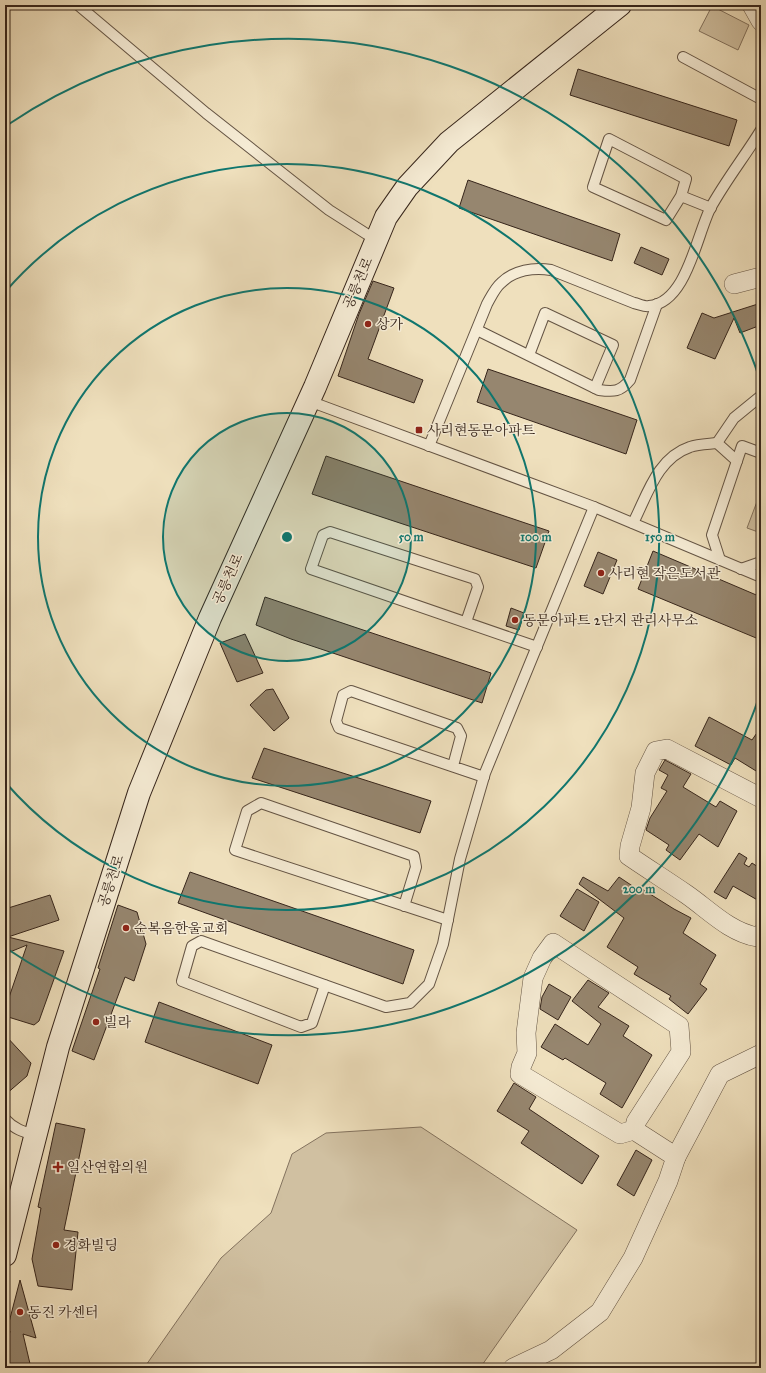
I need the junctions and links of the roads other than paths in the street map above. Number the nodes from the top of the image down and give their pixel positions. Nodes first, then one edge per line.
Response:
1 (78, 5) edge
2 (620, 5) edge
3 (752, 5) edge
4 (761, 21) edge
5 (683, 57) dead end
6 (761, 99) edge
7 (761, 130) edge
8 (681, 196) junction
9 (711, 208) junction
10 (376, 240) junction
11 (761, 277) edge
12 (734, 284) dead end
13 (657, 304) junction
14 (476, 330) junction
15 (529, 355) junction
16 (595, 388) junction
17 (761, 396) edge
18 (309, 401) junction
19 (717, 443) junction
20 (429, 446) junction
21 (761, 453) edge
22 (737, 461) junction
23 (594, 507) junction
24 (632, 523) junction
25 (720, 560) junction
26 (761, 562) edge
27 (741, 569) junction
28 (761, 577) edge
29 (466, 622) junction
30 (537, 647) junction
31 (453, 766) junction
32 (484, 777) junction
33 (761, 798) edge
34 (404, 906) junction
35 (448, 920) junction
36 (761, 934) edge
37 (326, 985) junction
38 (761, 1054) edge
39 (5, 1119) edge
40 (634, 1130) junction
41 (36, 1135) junction
42 (676, 1157) junction
43 (5, 1255) edge
44 (513, 1368) edge

1 - 10 lane
2 - 10 street, 공릉천로
3 - 4 street
5 - 6 lane
7 - 9 lane
8 - 8 lane
8 - 9 lane
9 - 13 lane
10 - 18 street, 공릉천로
11 - 12 street
13 - 14 lane
13 - 16 lane
14 - 15 lane
14 - 20 lane
15 - 16 lane
15 - 16 lane
17 - 19 lane
18 - 20 lane
18 - 41 street, 공릉천로
19 - 22 lane
19 - 24 lane
20 - 23 lane
21 - 22 lane
22 - 25 lane
23 - 24 lane
23 - 30 lane
24 - 25 lane
25 - 27 lane
26 - 27 lane
27 - 28 lane
29 - 29 lane
29 - 30 lane
30 - 32 lane
31 - 31 lane
31 - 32 lane
32 - 35 lane
33 - 36 street
34 - 34 lane
34 - 35 lane
35 - 37 lane
37 - 37 lane
38 - 42 street
39 - 41 lane
40 - 40 street
40 - 42 street
41 - 43 street, 공릉천로
42 - 44 street

